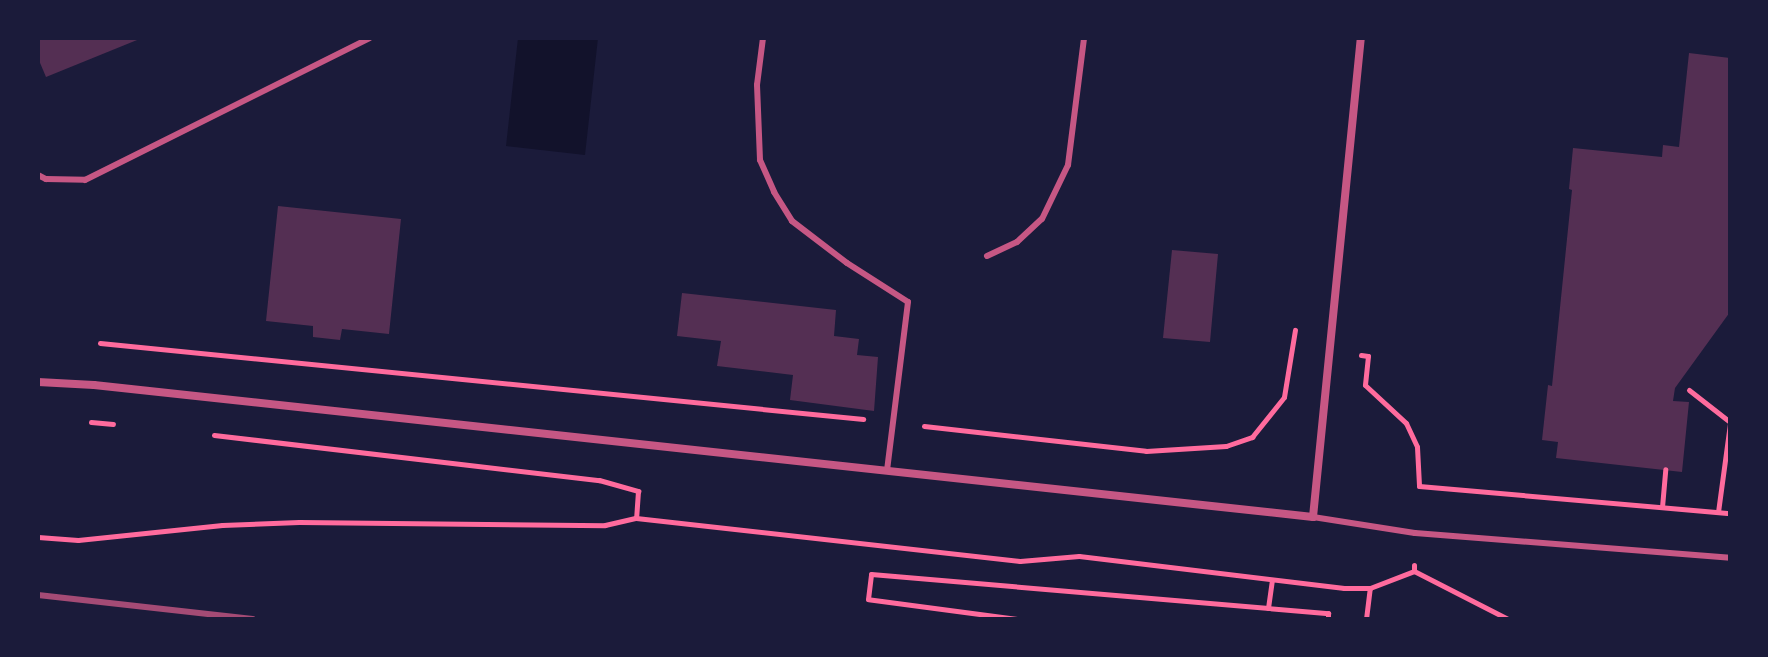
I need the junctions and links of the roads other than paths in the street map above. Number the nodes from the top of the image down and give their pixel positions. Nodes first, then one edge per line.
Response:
1 (370, 38) edge
2 (763, 38) edge
3 (1084, 38) edge
4 (1361, 38) edge
5 (38, 175) edge
6 (987, 256) dead end
7 (38, 382) edge
8 (887, 470) junction
9 (1313, 517) junction
10 (1730, 558) edge

1 - 5 lane
2 - 8 lane
3 - 6 lane
4 - 9 street
7 - 8 street
8 - 9 street
9 - 10 lane

